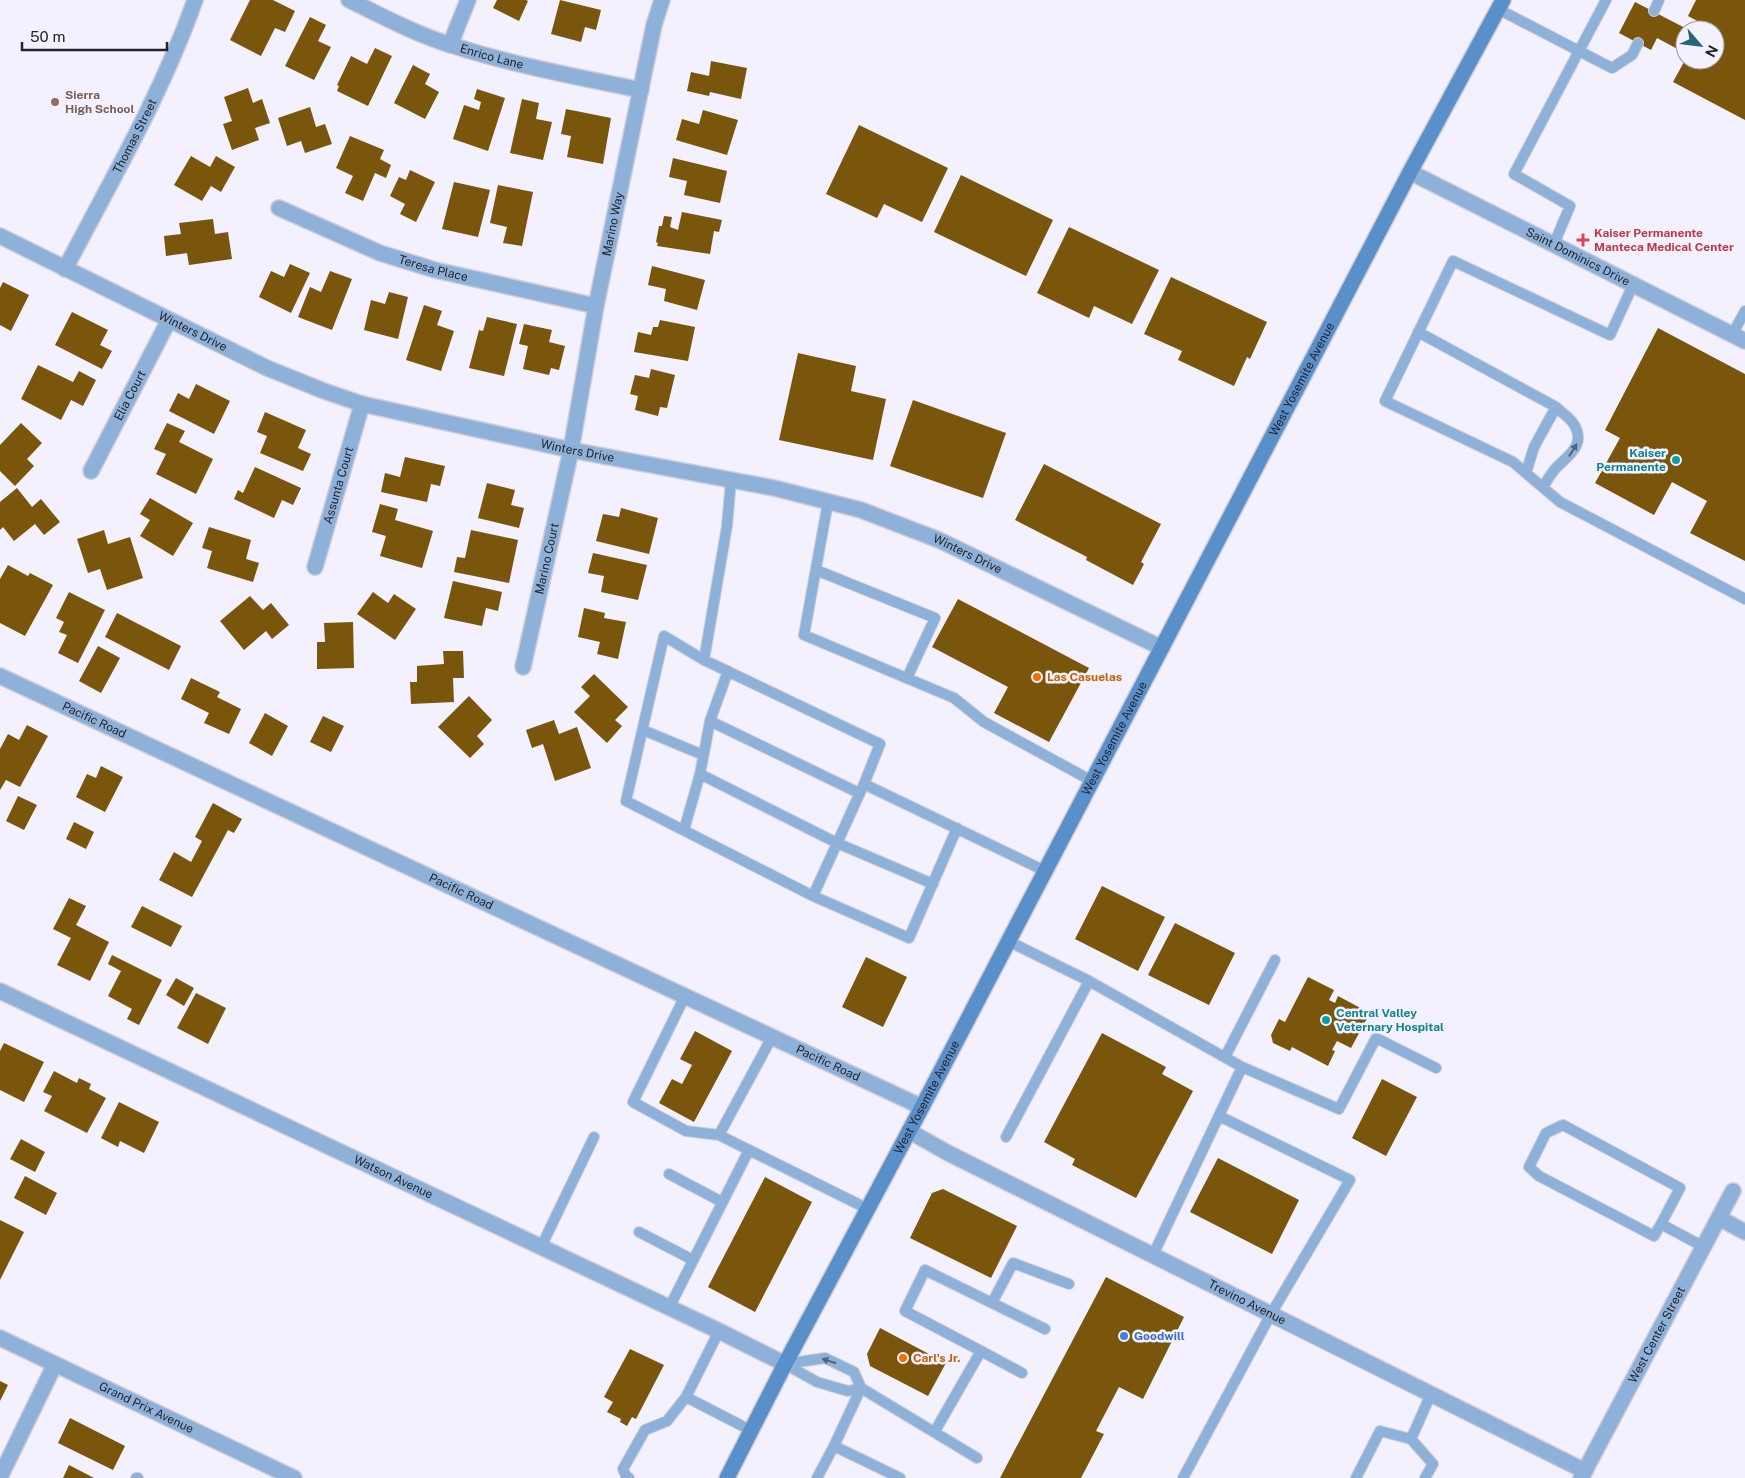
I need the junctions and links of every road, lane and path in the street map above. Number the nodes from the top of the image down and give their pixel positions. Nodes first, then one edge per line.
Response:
1 (195, 0) edge
2 (349, 0) edge
3 (468, 0) edge
4 (662, 0) edge
5 (1606, 0) edge
6 (1659, 0) edge
7 (1501, 4) edge
8 (1654, 11) dead end
9 (1638, 43) dead end
10 (450, 45) junction
11 (1579, 51) junction
12 (641, 90) junction
13 (1410, 172) junction
14 (279, 208) dead end
15 (0, 236) edge
16 (1554, 244) junction
17 (65, 269) junction
18 (1633, 285) junction
19 (596, 306) junction
20 (1745, 311) edge
21 (169, 320) junction
22 (1418, 332) junction
23 (1738, 338) edge
24 (362, 404) junction
25 (1556, 407) junction
26 (571, 450) junction
27 (91, 471) dead end
28 (1526, 473) junction
29 (731, 480) junction
30 (1543, 487) junction
31 (828, 502) junction
32 (315, 567) dead end
33 (816, 570) junction
34 (1745, 598) edge
35 (1162, 648) junction
36 (704, 660) junction
37 (523, 667) dead end
38 (728, 671) junction
39 (0, 676) edge
40 (907, 678) junction
41 (710, 721) junction
42 (642, 730) junction
43 (703, 755) junction
44 (700, 774) junction
45 (1092, 781) junction
46 (861, 789) junction
47 (957, 828) junction
48 (684, 830) junction
49 (837, 842) junction
50 (1045, 871) junction
51 (933, 884) junction
52 (813, 896) junction
53 (1008, 941) junction
54 (1275, 960) dead end
55 (1089, 981) junction
56 (0, 991) edge
57 (685, 996) junction
58 (772, 1037) junction
59 (1225, 1057) junction
60 (1242, 1067) junction
61 (1436, 1068) dead end
62 (922, 1107) junction
63 (1218, 1116) junction
64 (909, 1131) junction
65 (719, 1134) junction
66 (594, 1137) dead end
67 (1006, 1137) dead end
68 (749, 1150) junction
69 (669, 1174) dead end
70 (1733, 1191) dead end
71 (722, 1202) junction
72 (868, 1209) junction
73 (1719, 1218) junction
74 (1661, 1224) junction
75 (639, 1232) dead end
76 (1745, 1232) edge
77 (541, 1247) junction
78 (1704, 1247) junction
79 (1153, 1255) junction
80 (693, 1260) junction
81 (1069, 1284) dead end
82 (992, 1303) junction
83 (669, 1308) junction
84 (1271, 1314) junction
85 (1045, 1329) dead end
86 (719, 1331) junction
87 (0, 1338) edge
88 (981, 1352) junction
89 (55, 1364) junction
90 (785, 1364) junction
91 (1022, 1373) dead end
92 (861, 1388) junction
93 (1431, 1394) junction
94 (686, 1397) junction
95 (752, 1431) junction
96 (935, 1431) junction
97 (1411, 1439) junction
98 (834, 1446) junction
99 (977, 1458) dead end
100 (1583, 1475) edge
101 (0, 1477) edge
102 (294, 1478) edge
103 (629, 1478) edge
104 (727, 1478) edge
105 (817, 1478) edge
106 (900, 1478) edge
107 (1184, 1478) edge
108 (1356, 1478) edge
109 (1425, 1478) edge

1 - 17 street, Thomas Street
2 - 10 street, Enrico Lane
3 - 10 street
4 - 12 street, Marino Way
5 - 11 lane
6 - 8 lane
7 - 11 lane
7 - 13 main road, West Yosemite Avenue
9 - 11 lane
10 - 12 street, Enrico Lane
11 - 16 lane
12 - 19 street, Marino Way
13 - 16 street, Saint Dominics Drive
13 - 35 main road, West Yosemite Avenue
14 - 19 street, Teresa Place
15 - 17 street, Winters Drive
16 - 18 street, Saint Dominics Drive
17 - 21 street, Winters Drive
18 - 22 lane
18 - 23 street, Saint Dominics Drive
19 - 26 street, Marino Way
20 - 23 lane
21 - 24 street, Winters Drive
21 - 27 street, Elia Court
22 - 25 lane
22 - 28 lane
24 - 26 street, Winters Drive
24 - 32 street, Assunta Court
25 - 28 lane
30 -> 25 lane
26 - 29 street, Winters Drive
26 - 37 street, Marino Court
28 - 30 lane
29 - 31 street, Winters Drive
29 - 36 lane
30 - 34 lane
31 - 33 lane
31 - 35 street, Winters Drive
33 - 40 lane
33 - 40 lane
35 - 45 main road, West Yosemite Avenue
36 - 38 lane
36 - 42 lane
38 - 41 lane
38 - 46 lane
39 - 57 street, Pacific Road
40 - 45 lane
41 - 43 lane
41 - 46 lane
42 - 43 lane
42 - 48 lane
43 - 44 lane
44 - 48 lane
44 - 49 lane
45 - 50 main road, West Yosemite Avenue
46 - 47 lane
46 - 49 lane
47 - 50 lane
47 - 51 lane
48 - 52 lane
49 - 51 lane
49 - 52 lane
50 - 53 main road, West Yosemite Avenue
51 - 52 lane
53 - 55 lane
53 - 62 main road, West Yosemite Avenue
54 - 59 lane
55 - 59 lane
55 - 67 lane
56 - 77 street, Watson Avenue
57 - 58 street, Pacific Road
57 - 65 lane
58 - 62 street, Pacific Road
58 - 65 lane
59 - 60 lane
60 - 61 lane
60 - 63 lane
62 - 64 main road, West Yosemite Avenue
63 - 79 lane
63 - 84 lane
64 - 72 main road, West Yosemite Avenue
64 - 79 street, Trevino Avenue
65 - 68 lane
66 - 77 lane
68 - 71 lane
68 - 72 lane
69 - 71 lane
70 - 73 street, West Center Street
71 - 80 lane
72 - 90 main road, West Yosemite Avenue
73 - 76 street
73 - 78 street, West Center Street
74 - 74 lane
74 - 78 lane
75 - 80 lane
77 - 83 street, Watson Avenue
78 - 100 street, West Center Street
79 - 84 street, Trevino Avenue
80 - 83 lane
81 - 82 lane
82 - 85 lane
82 - 88 lane
83 - 86 street, Watson Avenue
84 - 93 street, Trevino Avenue
84 - 107 lane
86 - 90 street, Watson Avenue
86 - 94 lane
87 - 89 street, Grand Prix Avenue
88 - 91 lane
88 - 96 lane
89 - 101 street
89 - 102 street, Grand Prix Avenue
90 - 92 lane
92 -> 90 lane
90 - 95 main road, West Yosemite Avenue
92 - 96 lane
92 - 98 lane
93 - 97 lane
93 - 100 street, Trevino Avenue
94 - 95 lane
94 - 103 lane
95 - 104 main road, West Yosemite Avenue
96 - 99 lane
97 - 108 lane
97 - 109 lane
98 - 105 lane
98 - 106 lane

